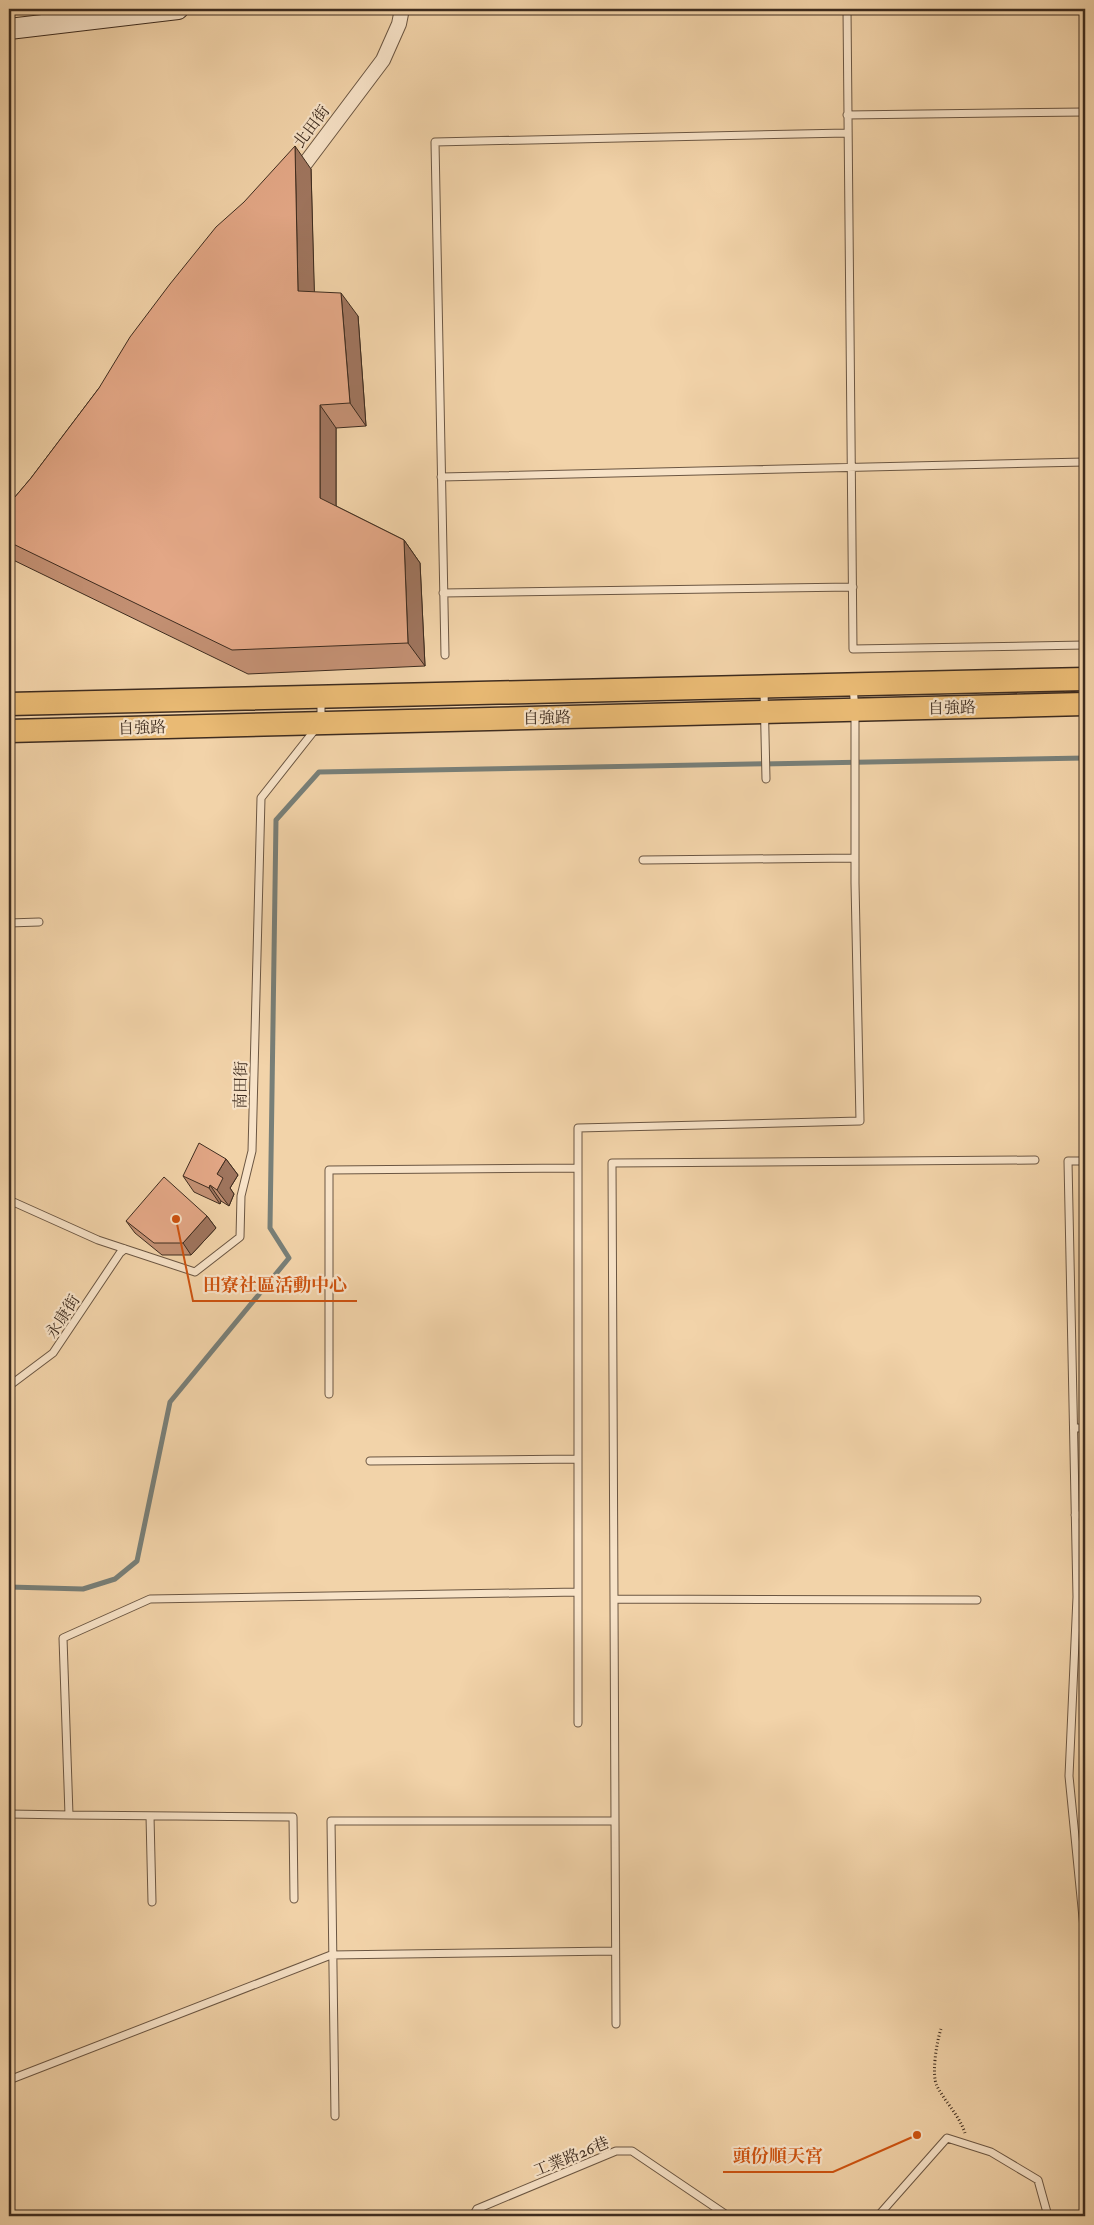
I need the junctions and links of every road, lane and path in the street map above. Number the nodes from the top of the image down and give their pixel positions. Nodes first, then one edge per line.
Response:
1 (178, 9) edge
2 (402, 9) edge
3 (847, 9) edge
4 (9, 29) edge
5 (1085, 112) edge
6 (847, 115) junction
7 (847, 133) junction
8 (288, 185) edge
9 (1085, 462) edge
10 (852, 468) junction
11 (441, 477) junction
12 (853, 587) junction
13 (443, 593) junction
14 (1085, 646) edge
15 (445, 655) dead end
16 (1085, 679) edge
17 (852, 685) junction
18 (764, 688) junction
19 (320, 697) junction
20 (9, 704) edge
21 (1085, 704) edge
22 (855, 709) junction
23 (766, 712) junction
24 (321, 722) junction
25 (9, 731) edge
26 (766, 779) dead end
27 (855, 858) junction
28 (643, 860) dead end
29 (39, 922) dead end
30 (9, 923) edge
31 (1035, 1160) dead end
32 (1085, 1161) edge
33 (578, 1168) junction
34 (9, 1200) edge
35 (125, 1249) junction
36 (9, 1386) edge
37 (329, 1394) dead end
38 (1074, 1428) junction
39 (1085, 1428) edge
40 (578, 1459) junction
41 (370, 1461) dead end
42 (1075, 1515) junction
43 (1085, 1515) edge
44 (578, 1592) junction
45 (1077, 1597) junction
46 (1085, 1597) edge
47 (614, 1599) junction
48 (977, 1600) dead end
49 (578, 1723) dead end
50 (9, 1814) edge
51 (69, 1815) junction
52 (150, 1816) junction
53 (616, 1821) junction
54 (294, 1899) dead end
55 (152, 1902) dead end
56 (1085, 1938) edge
57 (615, 1951) junction
58 (331, 1955) junction
59 (616, 2024) dead end
60 (941, 2029) dead end
61 (9, 2080) edge
62 (334, 2116) dead end
63 (968, 2145) junction
64 (473, 2216) edge
65 (728, 2216) edge
66 (878, 2216) edge
67 (1048, 2216) edge

1 - 4 main road
2 - 8 street, 北田街
3 - 6 lane
5 - 6 lane
6 - 7 lane
7 - 10 lane
7 - 11 lane
9 - 10 lane
10 - 11 lane
10 - 12 lane
11 - 13 lane
12 - 13 lane
12 - 14 lane
13 - 15 lane
16 - 17 main road, 自強路
17 - 18 main road, 自強路
17 - 22 lane
18 - 19 main road, 自強路
18 - 23 lane
19 - 20 main road, 自強路
19 - 24 lane
21 - 22 main road, 自強路
22 - 23 main road, 自強路
22 - 27 lane
23 - 24 main road, 自強路
23 - 26 lane
24 - 25 main road, 自強路
24 - 35 lane, 南田街
27 - 28 lane
27 - 33 lane
29 - 30 lane
31 - 47 lane
32 - 38 lane
33 - 37 lane
33 - 40 lane
34 - 35 lane, 南田街
35 - 36 lane, 永康街
38 - 39 lane
38 - 42 lane
40 - 41 lane
40 - 44 lane
42 - 43 lane
42 - 45 lane
44 - 49 lane
44 - 51 lane
45 - 46 lane
45 - 56 lane
47 - 48 lane
47 - 53 lane
50 - 51 lane
51 - 52 lane
52 - 54 lane
52 - 55 lane
53 - 57 lane
53 - 58 lane
57 - 58 lane
57 - 59 lane
58 - 61 lane
58 - 62 lane
60 - 63 path
63 - 66 lane
63 - 67 lane
64 - 65 lane, 工業路26巷

